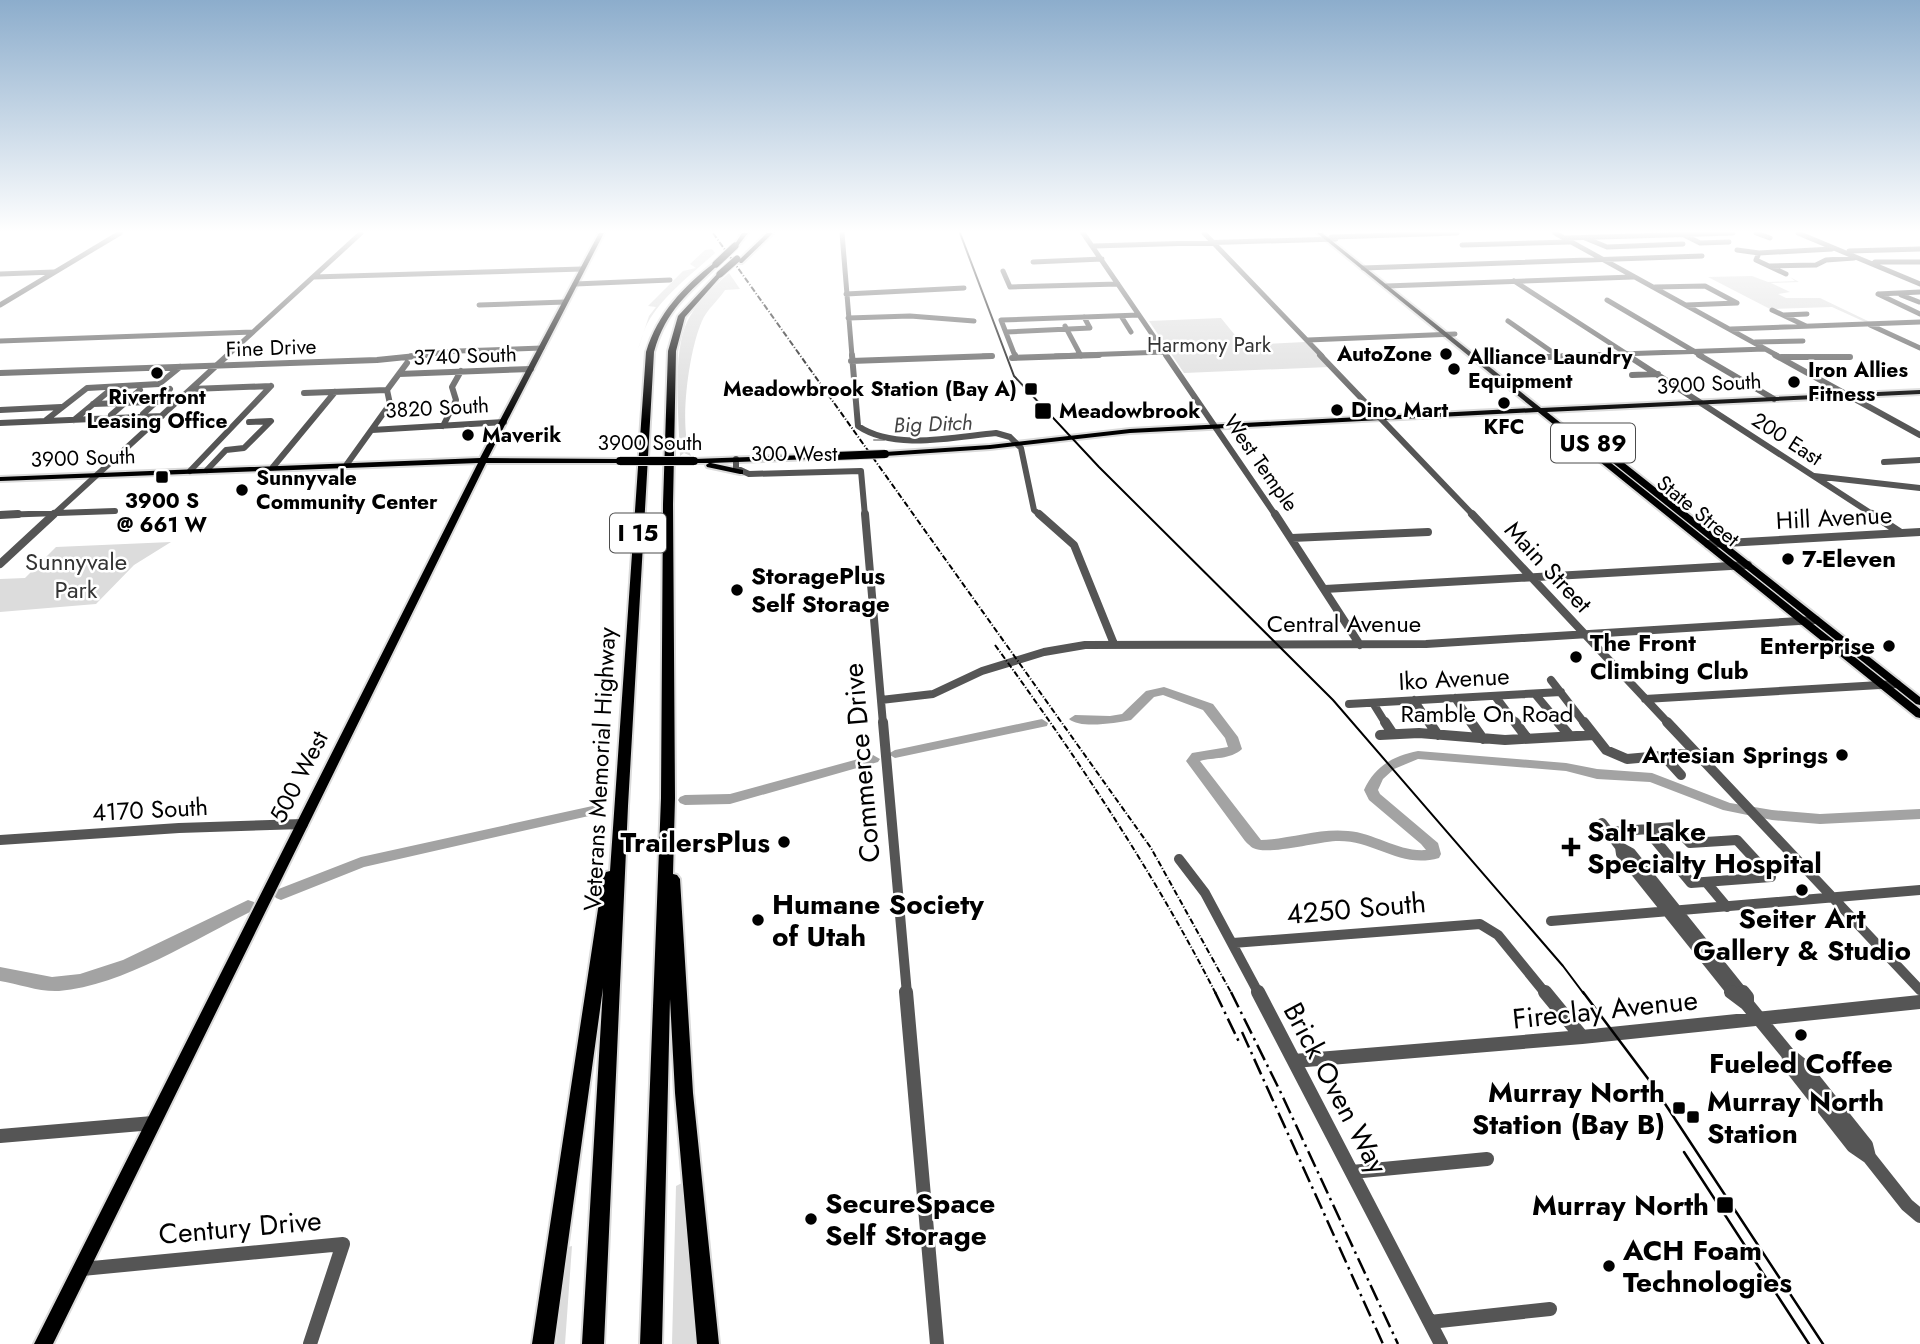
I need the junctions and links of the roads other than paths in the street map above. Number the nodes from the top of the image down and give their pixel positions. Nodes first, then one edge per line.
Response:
1 (15, 296) edge
2 (293, 296) edge
3 (568, 296) edge
4 (682, 296) edge
5 (701, 296) edge
6 (846, 296) edge
7 (1126, 296) edge
8 (1265, 296) edge
9 (1402, 296) edge
10 (1537, 296) edge
11 (1669, 296) edge
12 (1723, 296) edge
13 (1882, 296) edge
14 (1606, 300) dead end
15 (565, 302) junction
16 (479, 304) dead end
17 (0, 305) edge
18 (1686, 305) junction
19 (1773, 310) dead end
20 (1807, 314) dead end
21 (1920, 314) edge
22 (1139, 315) junction
23 (1782, 315) junction
24 (1121, 316) junction
25 (1084, 317) junction
26 (848, 318) junction
27 (1061, 318) junction
28 (974, 321) dead end
29 (1508, 321) dead end
30 (1920, 322) edge
31 (1868, 324) junction
32 (1806, 326) junction
33 (1067, 329) junction
34 (1730, 330) junction
35 (253, 332) junction
36 (1006, 332) junction
37 (1131, 332) dead end
38 (1451, 334) junction
39 (1308, 340) junction
40 (0, 341) edge
41 (1802, 341) dead end
42 (1753, 342) junction
43 (542, 348) junction
44 (1920, 348) edge
45 (1765, 349) junction
46 (1164, 352) junction
47 (1696, 352) junction
48 (1627, 354) junction
49 (992, 356) dead end
50 (1081, 356) junction
51 (1558, 356) junction
52 (1779, 357) junction
53 (1850, 357) dead end
54 (1488, 359) junction
55 (852, 361) junction
56 (407, 363) dead end
57 (216, 366) junction
58 (180, 367) junction
59 (531, 369) junction
60 (461, 372) junction
61 (2, 374) edge
62 (399, 374) junction
63 (1658, 374) junction
64 (1632, 375) dead end
65 (192, 388) junction
66 (170, 389) dead end
67 (140, 390) dead end
68 (387, 390) junction
69 (109, 391) dead end
70 (335, 392) junction
71 (1920, 392) edge
72 (304, 393) dead end
73 (1848, 395) junction
74 (1774, 399) junction
75 (178, 401) junction
76 (156, 402) junction
77 (1699, 402) junction
78 (125, 403) junction
79 (93, 404) junction
80 (63, 407) junction
81 (0, 410) edge
82 (1542, 410) junction
83 (1552, 410) junction
84 (143, 414) dead end
85 (111, 415) dead end
86 (162, 416) junction
87 (1383, 419) junction
88 (74, 420) junction
89 (45, 421) junction
90 (249, 422) dead end
91 (504, 422) junction
92 (0, 423) edge
93 (443, 426) junction
94 (1214, 426) junction
95 (372, 430) junction
96 (1920, 435) edge
97 (1016, 443) junction
98 (485, 459) junction
99 (736, 459) junction
100 (1920, 460) edge
101 (694, 461) junction
102 (1884, 462) dead end
103 (347, 464) junction
104 (273, 467) junction
105 (190, 471) junction
106 (207, 471) junction
107 (861, 471) joint
108 (740, 472) junction
109 (98, 475) junction
110 (1812, 476) junction
111 (0, 479) edge
112 (1920, 488) edge
113 (115, 511) dead end
114 (57, 512) junction
115 (0, 515) edge
116 (1428, 531) dead end
117 (1920, 532) edge
118 (1901, 533) junction
119 (1292, 538) junction
120 (1720, 543) junction
121 (1708, 544) junction
122 (0, 564) edge
123 (1748, 565) junction
124 (1735, 566) junction
125 (1528, 578) junction
126 (1325, 589) junction
127 (1803, 620) junction
128 (1816, 620) junction
129 (1583, 634) junction
130 (1114, 644) junction
131 (1360, 645) junction
132 (1551, 680) dead end
133 (1897, 684) junction
134 (1882, 685) junction
135 (1561, 692) junction
136 (1535, 694) junction
137 (1495, 696) junction
138 (1455, 698) junction
139 (1645, 699) junction
140 (1414, 700) junction
141 (881, 701) junction
142 (1920, 702) edge
143 (1373, 703) junction
144 (1349, 704) dead end
145 (1920, 715) edge
146 (1393, 734) junction
147 (1380, 735) dead end
148 (1438, 735) junction
149 (1594, 735) junction
150 (1570, 736) junction
151 (1527, 738) junction
152 (1483, 739) junction
153 (1695, 753) junction
154 (1663, 755) junction
155 (1681, 775) dead end
156 (668, 798) junction
157 (621, 806) junction
158 (303, 824) junction
159 (1646, 829) junction
160 (0, 840) edge
161 (1179, 859) dead end
162 (1706, 882) junction
163 (1918, 893) edge
164 (1832, 898) junction
165 (1727, 907) junction
166 (1673, 912) junction
167 (1551, 921) dead end
168 (1233, 943) junction
169 (1920, 990) edge
170 (1920, 1002) edge
171 (1561, 1013) junction
172 (1758, 1018) junction
173 (1582, 1037) junction
174 (1562, 1039) junction
175 (1294, 1062) junction
176 (152, 1123) junction
177 (0, 1136) edge
178 (1487, 1159) dead end
179 (1352, 1172) junction
180 (1913, 1204) edge
181 (1920, 1216) edge
182 (80, 1269) junction
183 (1550, 1309) dead end
184 (1430, 1322) junction
185 (43, 1344) edge
186 (310, 1344) edge
187 (543, 1344) edge
188 (593, 1344) edge
189 (651, 1344) edge
190 (708, 1344) edge
191 (937, 1344) edge
192 (1441, 1344) edge

1 - 17 street
2 - 35 street
3 - 15 main road, 500 West
4 - 157 highway, Veterans Memorial Highway / I 15, bridge
5 - 156 highway, I 15, bridge
6 - 26 street, 300 West
7 - 22 street, West Temple
8 - 39 street, Main Street
9 - 38 main road, State Street / US 89
10 - 48 street, 200 East
11 - 18 street
12 - 18 street
13 - 21 street
14 - 47 street
15 - 16 street
15 - 43 main road, 500 West
18 - 34 street
19 - 23 street
20 - 23 street
22 - 24 street
22 - 46 street, West Temple
23 - 32 street
24 - 25 street
24 - 37 street
25 - 27 street
25 - 33 street
26 - 28 street
26 - 55 street, 300 West
27 - 33 street
27 - 36 street
29 - 51 street
30 - 31 street
31 - 32 street
31 - 44 street
32 - 34 street
33 - 36 street
33 - 50 street
34 - 42 street
35 - 40 street
35 - 57 street
36 - 50 street
38 - 39 street
38 - 54 main road, State Street / US 89
38 - 82 main road, State Street / US 89
39 - 87 street, Main Street
41 - 42 street
42 - 45 street
43 - 57 street, Fine Drive
43 - 59 main road, 500 West
45 - 47 street
45 - 52 street
46 - 50 street
46 - 94 street, West Temple
47 - 48 street
47 - 74 street
48 - 51 street
48 - 63 street, 200 East
49 - 55 street
51 - 54 street
52 - 53 street
52 - 73 street
54 - 83 main road, State Street / US 89
55 - 97 street, 300 West
56 - 62 street
57 - 58 street, Fine Drive
57 - 65 street
58 - 61 street, Fine Drive
58 - 80 street
59 - 60 street, 3740 South
59 - 91 main road, 500 West
60 - 62 street, 3740 South
60 - 93 street
62 - 68 street
63 - 64 street
63 - 77 street, 200 East
65 - 75 street
65 - 105 street
66 - 76 street
67 - 78 street
68 - 70 street
68 - 95 street
69 - 79 street
70 - 72 street
70 - 104 street
71 - 73 main road, 3900 South
73 - 74 main road, 3900 South
73 - 96 street
74 - 77 main road, 3900 South
75 - 76 street
75 - 86 street
76 - 78 street
76 - 84 street
77 - 83 main road, 3900 South
77 - 110 street, 200 East
78 - 79 street
78 - 85 street
79 - 88 street
80 - 81 street
80 - 89 street
82 - 83 main road, 3900 South
82 - 87 main road, 3900 South
82 - 121 main road, State Street / US 89
83 - 120 main road, State Street / US 89
86 - 88 street
86 - 109 street
87 - 94 main road, 3900 South
87 - 125 street, Main Street
88 - 89 street
89 - 92 street
90 - 106 street
91 - 93 street, 3820 South
91 - 98 main road, 500 West
93 - 95 street, 3820 South
94 - 97 main road, 3900 South
94 - 119 street, West Temple
95 - 103 street
97 - 99 main road, 3900 South, bridge
97 - 130 street
98 - 101 main road, 3900 South, bridge
98 - 103 main road, 3900 South
98 - 158 main road, 500 West
99 - 101 main road, 3900 South
99 - 108 street, 300 West
100 - 102 street
101 - 108 main road
103 - 104 main road, 3900 South
104 - 106 main road, 3900 South
105 - 106 main road, 3900 South
105 - 109 main road, 3900 South
107 - 108 street, 300 West
107 - 141 street, Commerce Drive
109 - 111 main road, 3900 South
109 - 114 street
110 - 112 street
110 - 118 street, 200 East
113 - 114 street
114 - 115 street
114 - 122 street
116 - 119 street
117 - 118 street, Hill Avenue
118 - 120 street, Hill Avenue
119 - 126 street, West Temple
120 - 121 street, Hill Avenue
120 - 123 main road, State Street / US 89
121 - 124 main road, State Street / US 89
123 - 124 street
123 - 128 main road, State Street / US 89
124 - 125 street
124 - 127 main road, State Street / US 89
125 - 126 street
125 - 129 street, Main Street
126 - 131 street, West Temple
127 - 128 street, Central Avenue
127 - 129 street, Central Avenue
127 - 134 main road, State Street / US 89
128 - 133 main road, State Street / US 89
129 - 131 street, Central Avenue
129 - 139 street, Main Street
130 - 131 street, Central Avenue
130 - 141 street, Central Avenue
132 - 135 street
133 - 134 street
133 - 142 main road, State Street / US 89
134 - 139 street
134 - 145 main road, State Street / US 89
135 - 136 street, Iko Avenue
135 - 149 street
136 - 137 street, Iko Avenue
136 - 150 street
137 - 138 street, Iko Avenue
137 - 151 street
138 - 140 street, Iko Avenue
138 - 152 street
139 - 153 street, Main Street
140 - 143 street, Iko Avenue
140 - 148 street
141 - 191 street, Commerce Drive
143 - 144 street, Iko Avenue
143 - 146 street
146 - 147 street, Ramble On Road
146 - 148 street, Ramble On Road
148 - 152 street, Ramble On Road
149 - 150 street, Ramble On Road
149 - 154 street
150 - 151 street, Ramble On Road
151 - 152 street, Ramble On Road
153 - 154 street
153 - 164 street, Main Street
154 - 155 street
156 - 189 highway, I 15
156 - 190 highway
157 - 187 highway
157 - 188 highway, Veterans Memorial Highway / I 15
158 - 160 street, 4170 South
158 - 176 main road, 500 West
159 - 162 street
159 - 162 street
159 - 166 street
161 - 168 street, Brick Oven Way
162 - 165 street
163 - 164 street
164 - 165 street
164 - 169 street, Main Street
165 - 166 street
166 - 167 street
166 - 172 street
168 - 171 street, 4250 South
168 - 175 street, Brick Oven Way
170 - 172 street, Fireclay Avenue
171 - 173 street
171 - 174 street
172 - 173 street, Fireclay Avenue
172 - 180 street
173 - 174 street, Fireclay Avenue
174 - 175 street, Fireclay Avenue
175 - 179 street, Brick Oven Way
176 - 177 street
176 - 182 main road, 500 West
178 - 179 street
179 - 184 street, Brick Oven Way
180 - 181 street
182 - 185 main road, 500 West
182 - 186 street, Century Drive
183 - 184 street
184 - 192 street, Brick Oven Way

